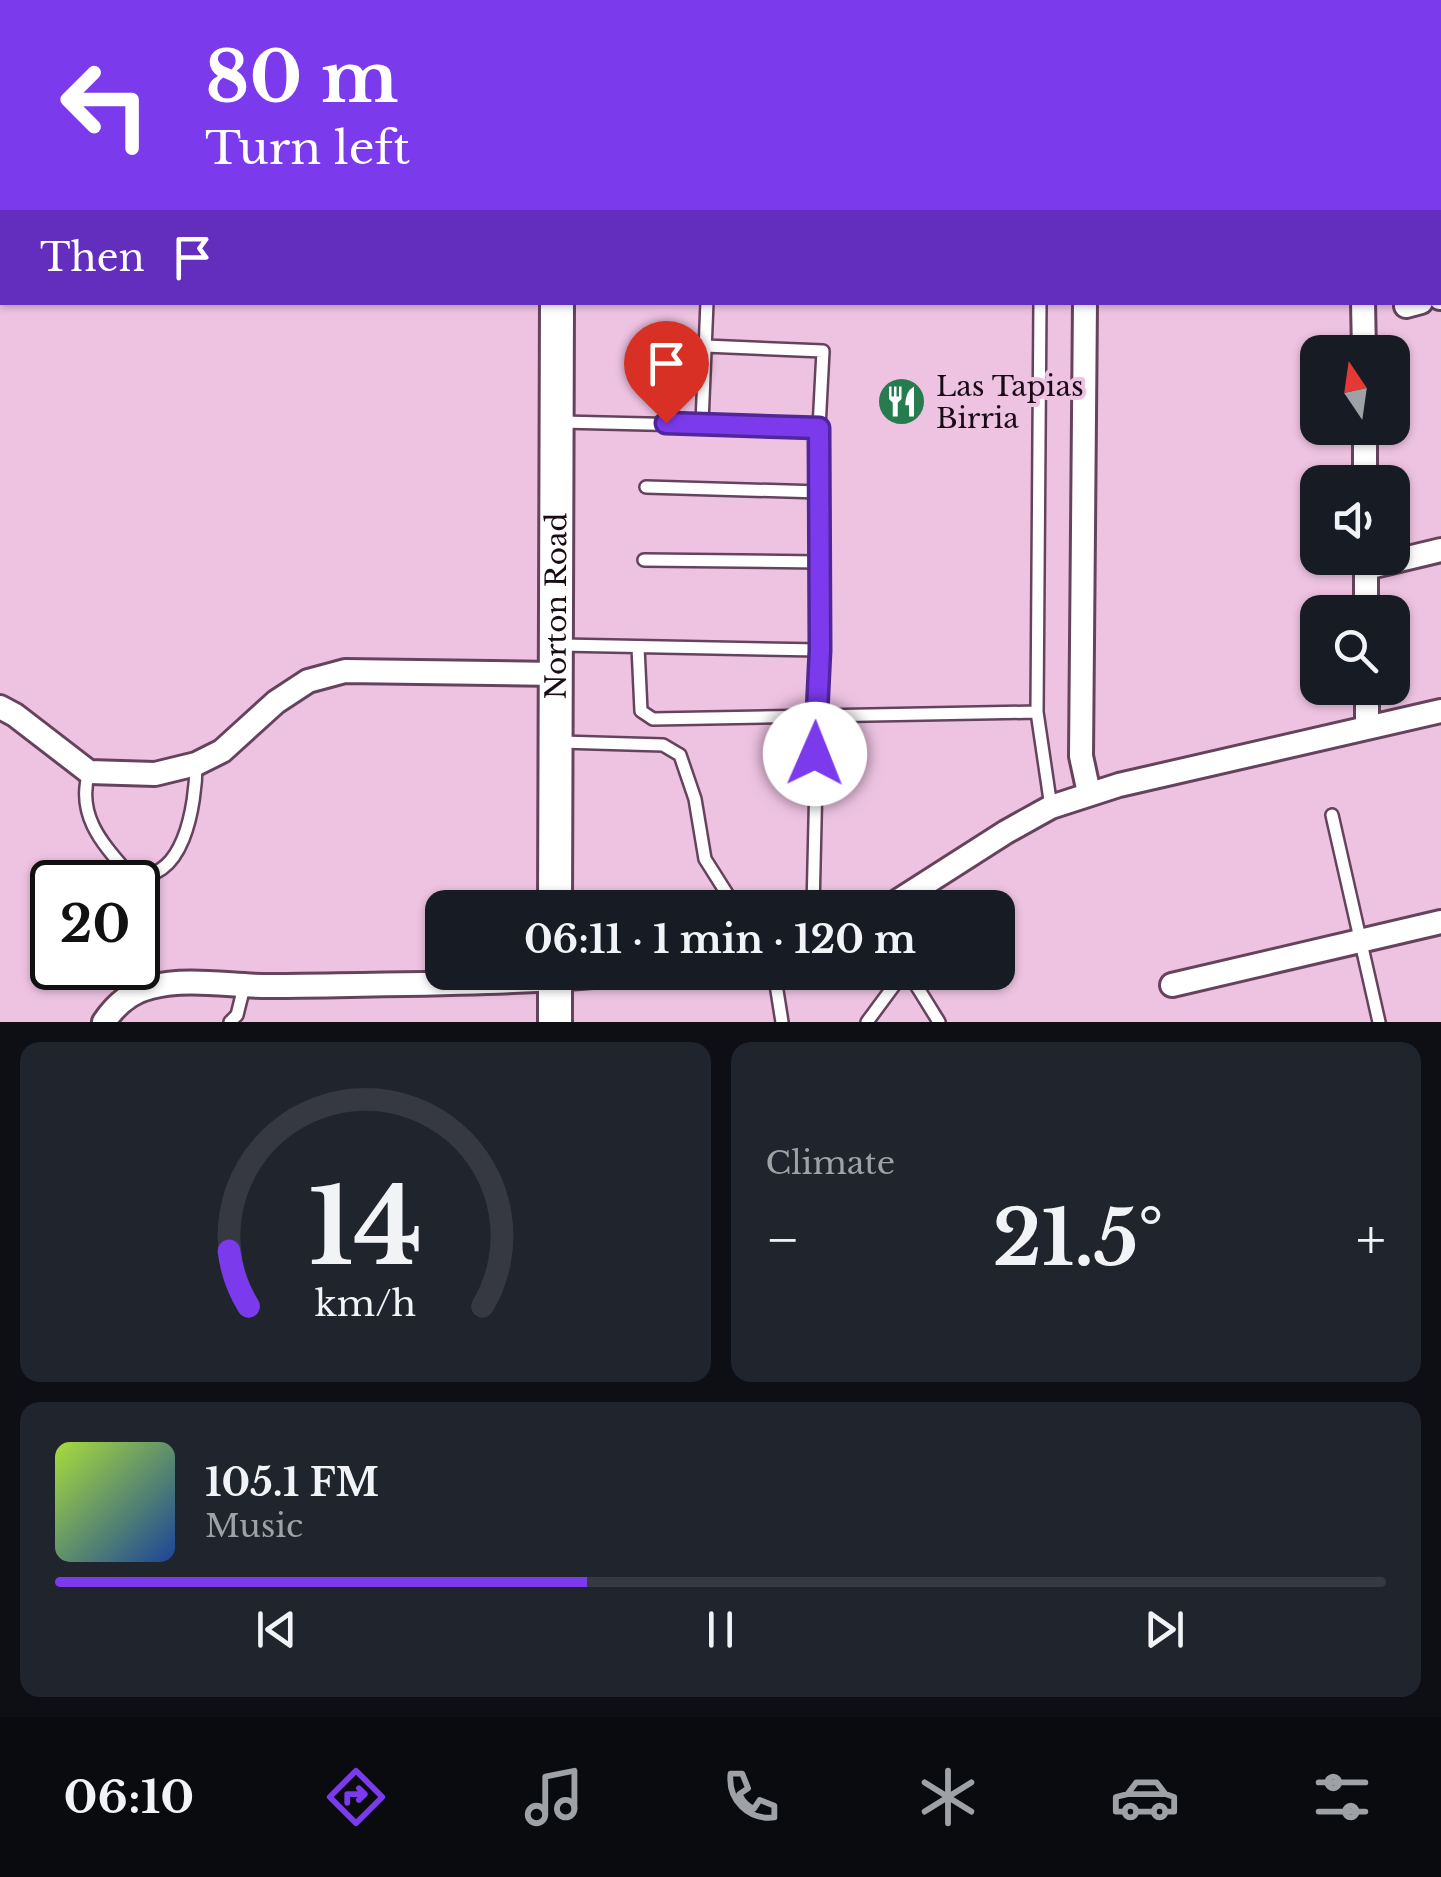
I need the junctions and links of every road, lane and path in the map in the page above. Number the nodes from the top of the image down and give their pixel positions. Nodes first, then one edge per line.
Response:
1 (557, 305) edge
2 (707, 305) edge
3 (1040, 305) edge
4 (1085, 305) edge
5 (1364, 305) edge
6 (1364, 335) edge
7 (705, 346) junction
8 (556, 422) junction
9 (702, 424) junction
10 (819, 428) junction
11 (646, 487) dead end
12 (820, 492) junction
13 (1441, 550) edge
14 (1410, 555) edge
15 (644, 560) dead end
16 (820, 562) junction
17 (638, 647) junction
18 (820, 650) junction
19 (557, 660) junction
20 (1367, 705) edge
21 (0, 707) edge
22 (1441, 711) edge
23 (1036, 712) junction
24 (816, 715) junction
25 (1368, 728) junction
26 (556, 742) junction
27 (196, 764) junction
28 (89, 772) junction
29 (1090, 793) junction
30 (1051, 807) junction
31 (1332, 816) dead end
32 (555, 890) edge
33 (725, 890) edge
34 (813, 890) edge
35 (916, 890) edge
36 (1441, 922) edge
37 (1359, 941) junction
38 (425, 981) edge
39 (1172, 985) dead end
40 (244, 987) junction
41 (555, 990) edge
42 (777, 990) edge
43 (892, 990) edge
44 (918, 990) edge
45 (104, 1022) edge
46 (230, 1022) edge
47 (555, 1022) edge
48 (782, 1022) edge
49 (867, 1022) edge
50 (940, 1022) edge
51 (1378, 1022) edge

1 - 8 main road, Norton Road
2 - 7 lane
3 - 23 lane
4 - 29 street
5 - 6 street
7 - 9 lane
7 - 10 lane
8 - 9 lane
8 - 19 main road, Norton Road
9 - 10 lane
10 - 12 lane
11 - 12 lane
12 - 16 lane
13 - 14 street
15 - 16 lane
16 - 18 lane
17 - 18 lane
17 - 19 lane
17 - 24 lane
18 - 24 lane
19 - 26 main road, Norton Road
19 - 27 street
20 - 25 street
21 - 28 street
22 - 25 street
23 - 24 lane
23 - 30 lane
24 - 34 lane
25 - 29 street
26 - 32 main road, Norton Road
26 - 33 lane
27 - 28 street
27 - 28 lane
29 - 30 street
30 - 35 street
31 - 37 lane
36 - 37 street
37 - 39 street
37 - 51 lane
38 - 40 street
40 - 45 street
40 - 46 lane
41 - 47 main road
42 - 48 lane
43 - 49 lane
44 - 50 lane

